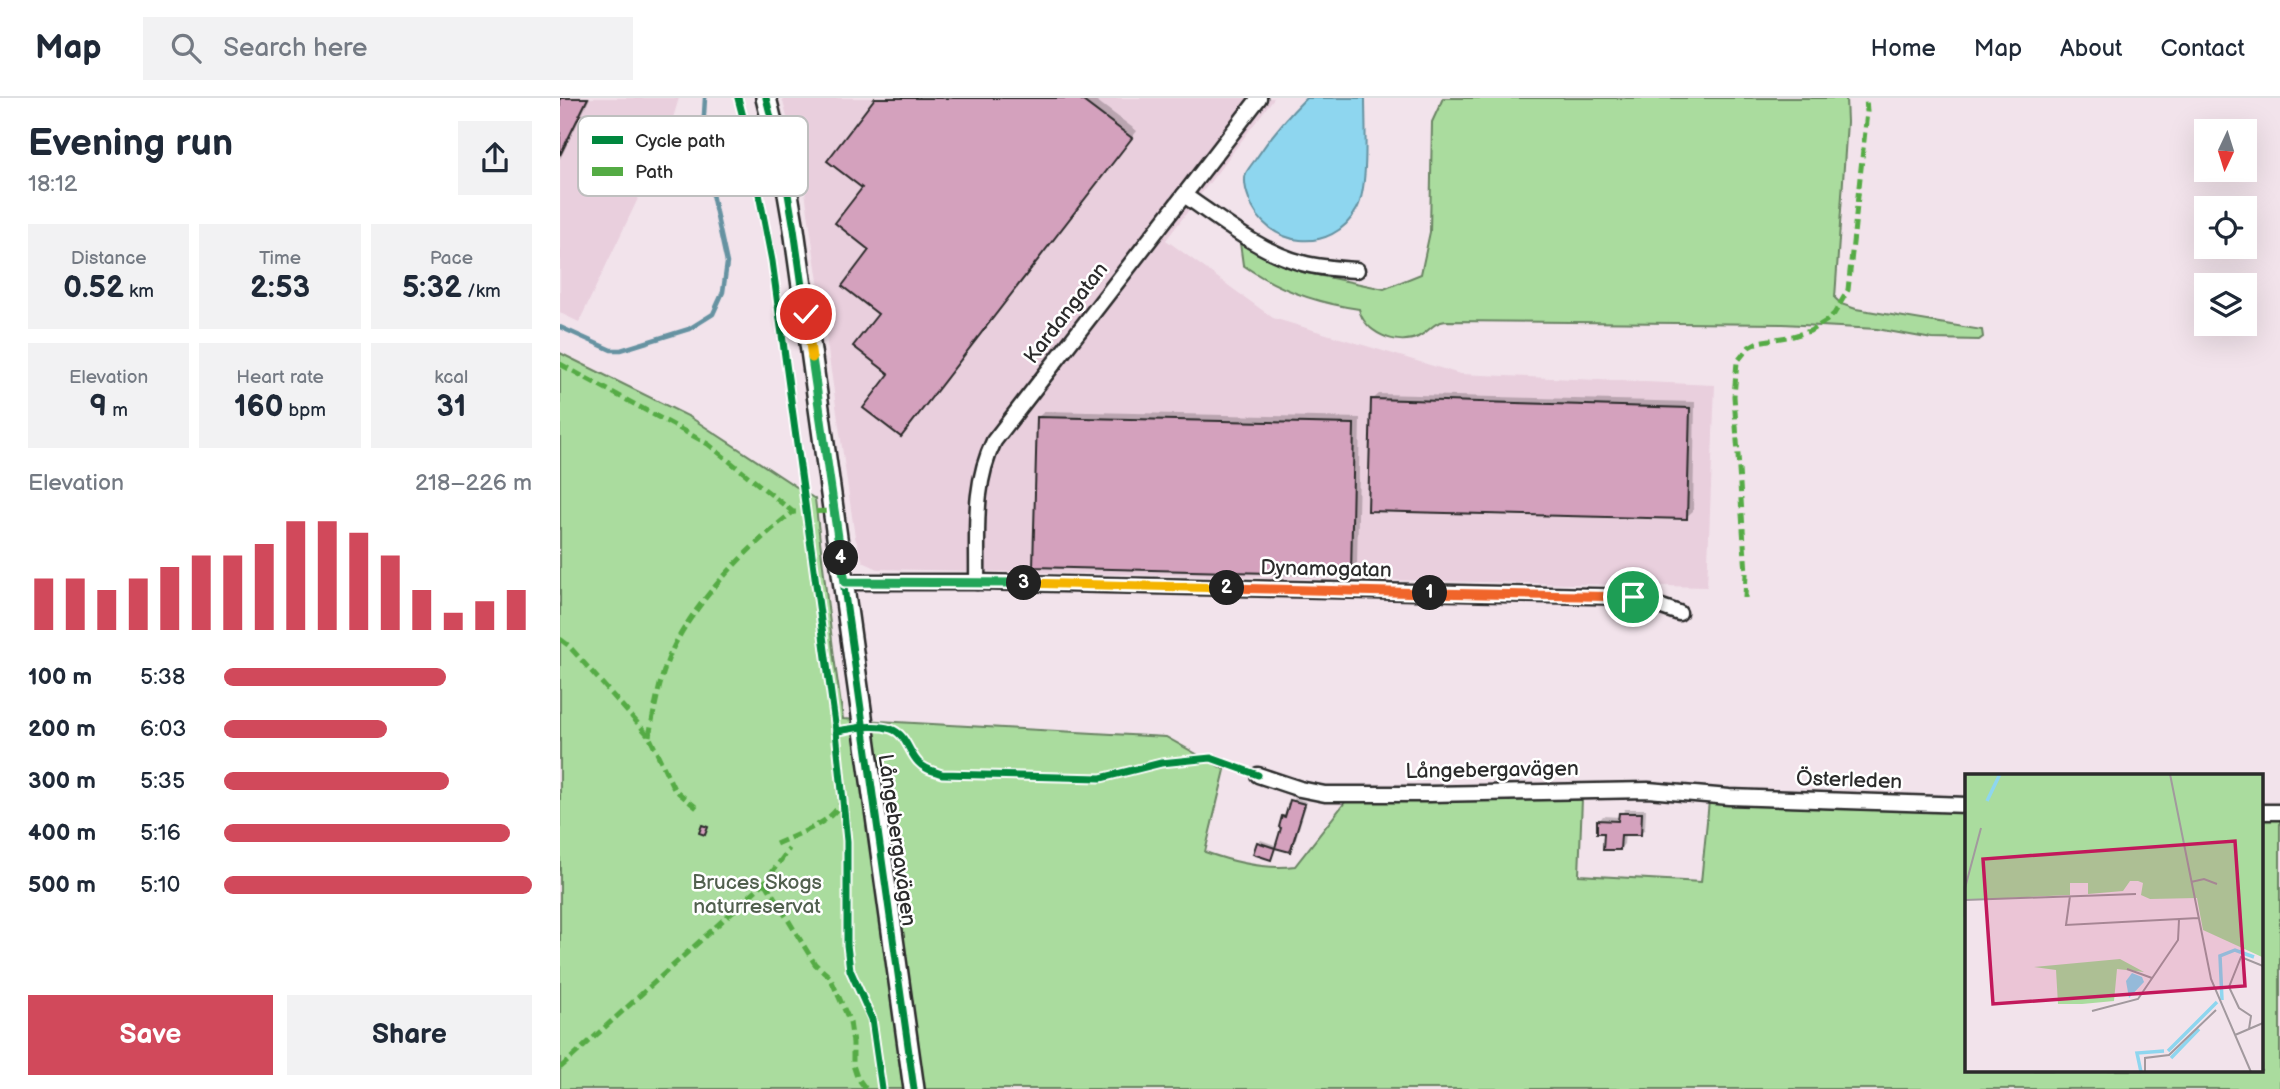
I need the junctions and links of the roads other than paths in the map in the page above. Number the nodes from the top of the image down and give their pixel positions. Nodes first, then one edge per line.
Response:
1 (766, 98) edge
2 (1259, 98) edge
3 (771, 116) edge
4 (1184, 195) junction
5 (788, 196) edge
6 (1357, 270) dead end
7 (845, 582) junction
8 (977, 582) junction
9 (1679, 613) dead end
10 (1258, 775) dead end
11 (1729, 797) joint
12 (1965, 805) edge
13 (2262, 812) edge
14 (2280, 812) edge
15 (914, 1089) edge

1 - 3 street, Långebergavägen
2 - 4 street, Kardangatan
4 - 6 street
4 - 8 street, Kardangatan
5 - 7 street, Långebergavägen
7 - 8 street, Dynamogatan
7 - 15 street, Långebergavägen
8 - 9 street, Dynamogatan
10 - 11 street, Långebergavägen
11 - 12 street, Österleden
13 - 14 street

